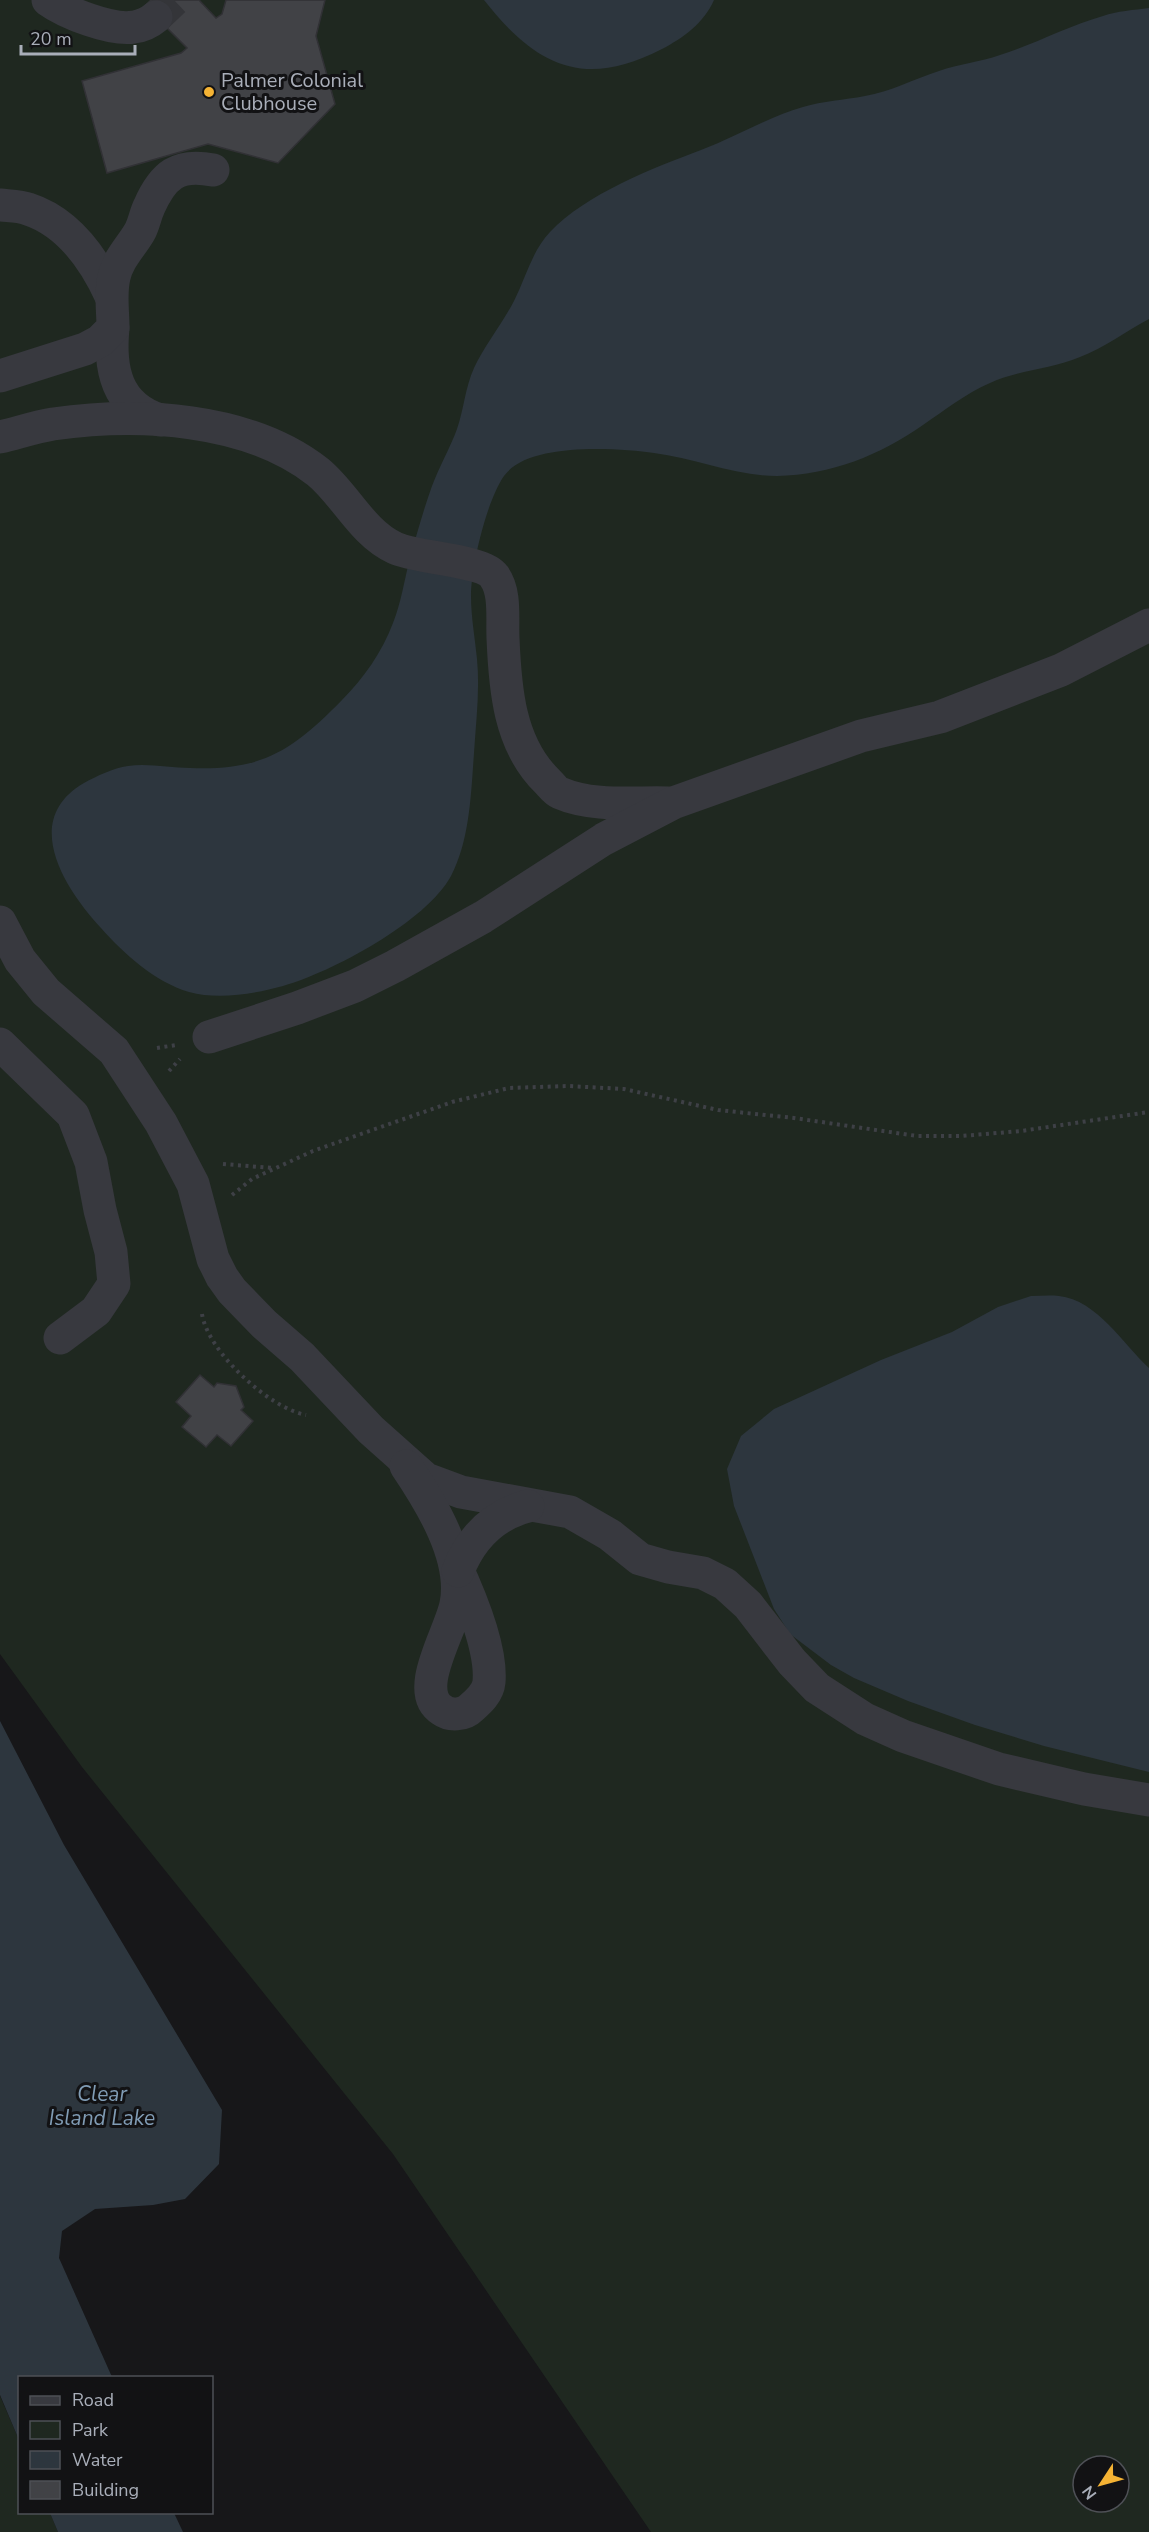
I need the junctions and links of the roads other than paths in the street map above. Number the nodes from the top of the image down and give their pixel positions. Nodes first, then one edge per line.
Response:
1 (48, 0) edge
2 (156, 17) tunnel mouth
3 (213, 170) dead end
4 (0, 205) edge
5 (143, 224) junction
6 (59, 225) junction
7 (111, 296) junction
8 (113, 328) junction
9 (0, 376) edge
10 (165, 422) junction
11 (0, 437) edge
12 (1149, 625) edge
13 (673, 803) junction
14 (0, 922) edge
15 (209, 1037) dead end
16 (0, 1044) edge
17 (60, 1338) dead end
18 (371, 1430) junction
19 (528, 1506) junction
20 (1149, 1800) edge

1 - 2 lane
3 - 5 lane
4 - 6 lane
5 - 6 lane
5 - 7 lane
6 - 7 lane
7 - 8 lane
8 - 9 lane
8 - 10 lane
10 - 11 lane
10 - 13 lane
12 - 13 lane
13 - 15 lane
14 - 18 lane
16 - 17 lane
18 - 19 lane
18 - 19 lane
19 - 20 lane

